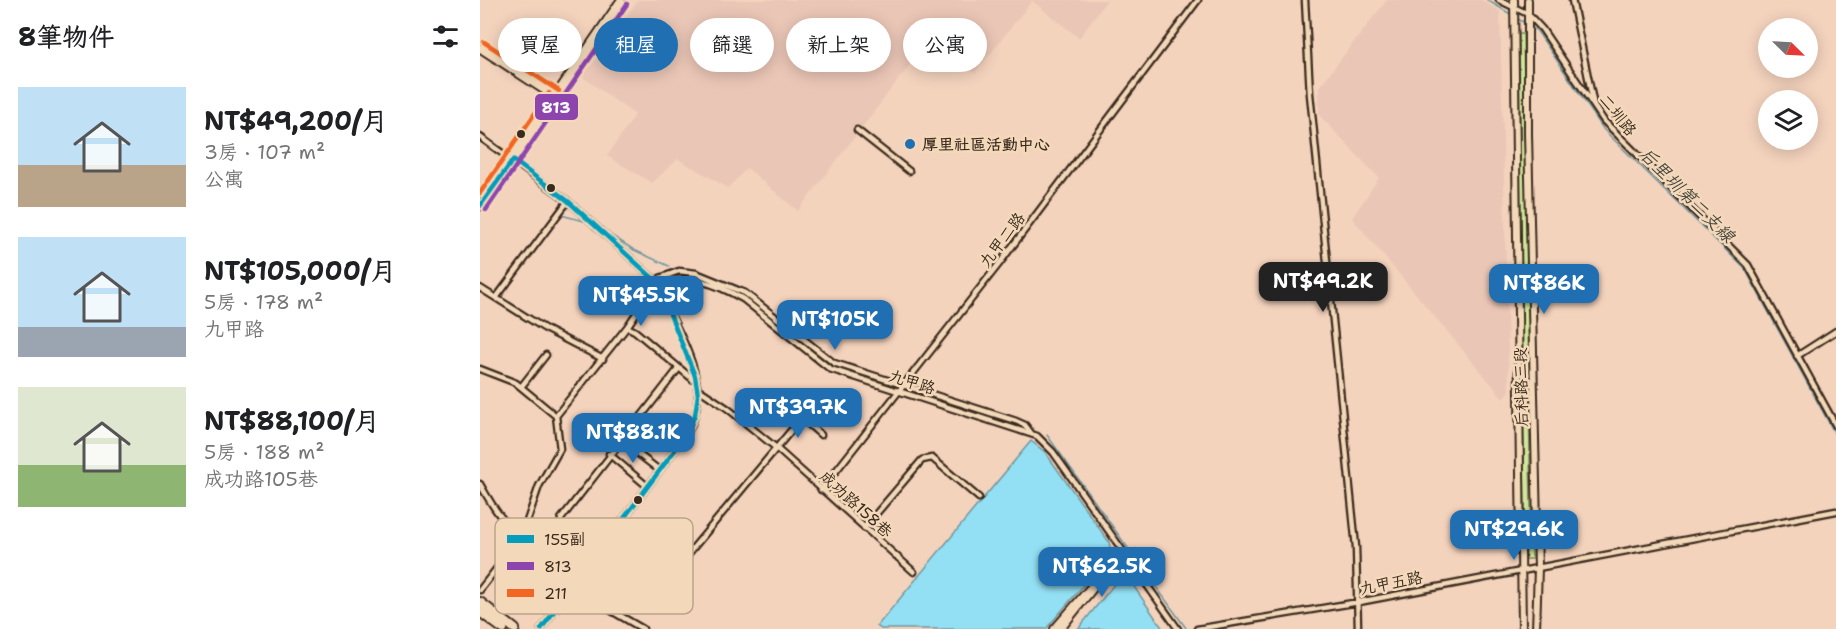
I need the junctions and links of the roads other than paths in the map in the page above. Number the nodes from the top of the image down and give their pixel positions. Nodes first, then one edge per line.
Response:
1 (621, 0) edge
2 (1198, 0) edge
3 (1305, 0) edge
4 (1499, 0) edge
5 (1514, 0) edge
6 (1528, 0) edge
7 (1572, 0) edge
8 (1514, 8) junction
9 (1528, 14) junction
10 (480, 48) edge
11 (555, 97) junction
12 (1594, 107) junction
13 (856, 130) dead end
14 (480, 137) edge
15 (513, 160) junction
16 (909, 171) dead end
17 (568, 201) junction
18 (480, 206) edge
19 (657, 282) junction
20 (480, 288) edge
21 (496, 298) junction
22 (627, 327) junction
23 (1836, 331) edge
24 (546, 355) dead end
25 (1797, 356) junction
26 (603, 359) junction
27 (679, 368) junction
28 (480, 369) edge
29 (696, 382) junction
30 (521, 387) junction
31 (697, 388) junction
32 (901, 389) junction
33 (556, 416) junction
34 (1836, 426) edge
35 (821, 435) dead end
36 (620, 440) junction
37 (775, 447) junction
38 (609, 454) junction
39 (659, 470) junction
40 (480, 484) edge
41 (647, 486) junction
42 (821, 490) junction
43 (979, 498) dead end
44 (1836, 511) edge
45 (503, 518) edge
46 (528, 518) edge
47 (562, 518) edge
48 (623, 518) edge
49 (864, 528) junction
50 (693, 549) edge
51 (1121, 552) junction
52 (1538, 568) junction
53 (1522, 570) junction
54 (495, 571) edge
55 (914, 572) dead end
56 (480, 590) edge
57 (480, 602) edge
58 (1359, 602) junction
59 (480, 612) edge
60 (495, 614) edge
61 (496, 614) edge
62 (551, 614) edge
63 (617, 614) edge
64 (503, 629) edge
65 (515, 629) edge
66 (540, 629) edge
67 (643, 629) edge
68 (1054, 629) edge
69 (1061, 629) edge
70 (1178, 629) edge
71 (1197, 629) edge
72 (1358, 629) edge
73 (1522, 629) edge
74 (1536, 629) edge

1 - 11 main road
2 - 32 street, 九甲二路
3 - 58 street
4 - 8 street, 二圳路
5 - 8 street, 后科路三段
6 - 9 street, 后科路三段
7 - 12 street
8 - 9 street, 二圳路
8 - 53 street, 后科路三段
9 - 12 street, 二圳路
9 - 52 street, 后科路三段
10 - 11 main road
11 - 15 main road
12 - 25 street, 二圳路
13 - 16 street
14 - 15 street
15 - 17 street
15 - 18 main road
17 - 19 street
17 - 21 street
19 - 22 street
19 - 29 street
19 - 32 street, 九甲路
20 - 21 street
21 - 26 street
22 - 26 street
22 - 27 street
23 - 25 street
24 - 30 street
25 - 34 street, 二圳路
26 - 33 street
27 - 29 street
27 - 36 street
28 - 30 street
29 - 31 street
30 - 33 street
31 - 37 street, 成功路158巷
31 - 39 street
32 - 42 street, 九甲二路
32 - 51 street, 九甲路
33 - 46 street
35 - 37 street
36 - 38 street
36 - 39 street
37 - 42 street, 成功路158巷
37 - 50 street
38 - 41 street
38 - 47 street
39 - 41 street
40 - 45 street
41 - 48 street
42 - 49 street, 成功路158巷
43 - 49 street
44 - 52 street, 九甲五路
49 - 55 street, 成功路158巷
51 - 68 street
51 - 69 street
51 - 70 street, 九甲路
52 - 53 street, 九甲五路
52 - 74 street, 后科路三段
53 - 58 street, 九甲五路
53 - 73 street, 后科路三段
54 - 56 street
57 - 60 main road
58 - 71 street, 九甲五路
58 - 72 street
59 - 64 main road
61 - 65 main road
62 - 66 street
63 - 67 street

